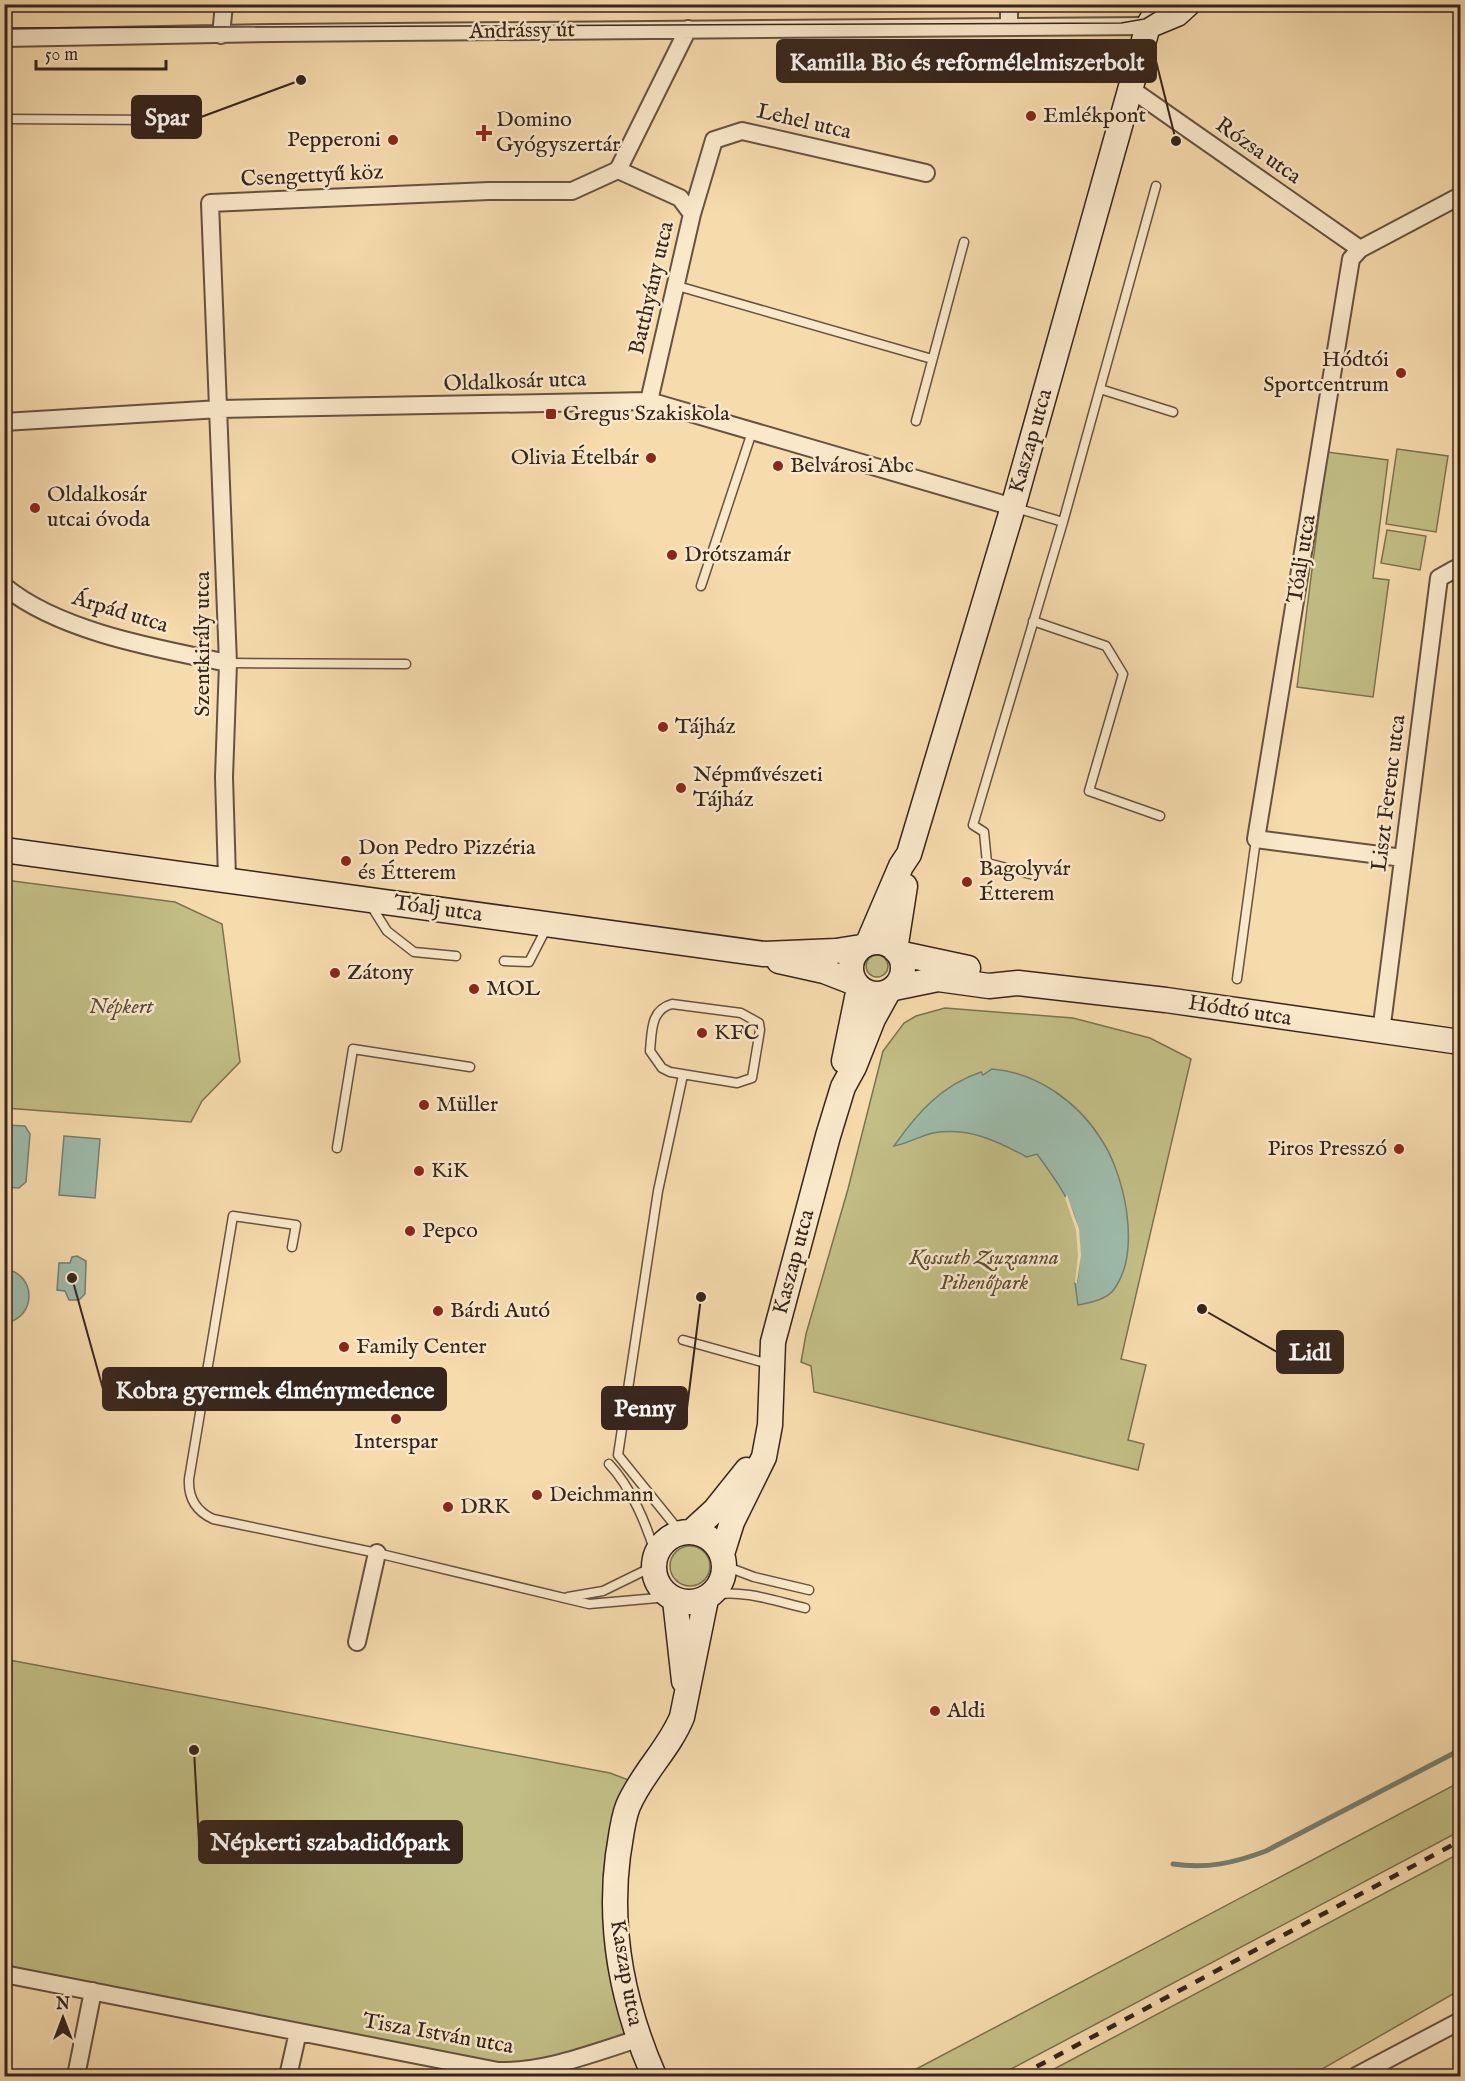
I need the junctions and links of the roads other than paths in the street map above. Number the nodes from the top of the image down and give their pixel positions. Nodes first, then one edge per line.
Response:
1 (224, 4) edge
2 (1009, 4) edge
3 (1161, 4) edge
4 (1188, 4) edge
5 (1148, 26) junction
6 (1009, 27) junction
7 (688, 29) junction
8 (221, 35) junction
9 (4, 38) edge
10 (1131, 89) junction
11 (4, 119) edge
12 (158, 120) dead end
13 (618, 170) junction
14 (926, 174) dead end
15 (1156, 186) dead end
16 (1461, 196) edge
17 (692, 214) junction
18 (964, 242) dead end
19 (1360, 249) junction
20 (674, 284) junction
21 (932, 359) junction
22 (1100, 389) junction
23 (648, 401) junction
24 (220, 409) junction
25 (1173, 412) dead end
26 (916, 421) dead end
27 (4, 422) edge
28 (752, 432) junction
29 (1013, 507) junction
30 (1063, 522) junction
31 (1458, 569) edge
32 (4, 586) edge
33 (701, 586) dead end
34 (1033, 621) junction
35 (228, 663) junction
36 (406, 664) dead end
37 (1160, 816) dead end
38 (1256, 838) junction
39 (4, 850) edge
40 (909, 854) junction
41 (1403, 858) junction
42 (1034, 874) dead end
43 (227, 878) junction
44 (366, 899) junction
45 (549, 924) junction
46 (865, 945) junction
47 (897, 951) junction
48 (764, 954) junction
49 (456, 956) dead end
50 (504, 961) dead end
51 (1237, 979) dead end
52 (1018, 984) junction
53 (857, 986) junction
54 (891, 990) junction
55 (1381, 1032) junction
56 (1461, 1042) edge
57 (470, 1066) dead end
58 (683, 1075) junction
59 (843, 1087) junction
60 (337, 1148) dead end
61 (292, 1247) dead end
62 (683, 1340) dead end
63 (772, 1365) junction
64 (766, 1441) junction
65 (609, 1464) dead end
66 (686, 1533) junction
67 (377, 1553) junction
68 (724, 1560) junction
69 (655, 1561) junction
70 (809, 1590) dead end
71 (567, 1597) junction
72 (709, 1597) junction
73 (672, 1598) junction
74 (805, 1608) dead end
75 (357, 1642) dead end
76 (687, 1702) junction
77 (4, 1974) edge
78 (93, 1991) junction
79 (1461, 2022) edge
80 (298, 2032) junction
81 (638, 2039) junction
82 (76, 2076) edge
83 (288, 2076) edge
84 (654, 2076) edge
85 (1356, 2076) edge

1 - 8 street
2 - 6 street
3 - 5 street
4 - 5 street, Andrássy út
5 - 6 street, Andrássy út
5 - 10 street, Kaszap utca
6 - 7 street, Andrássy út
7 - 8 street, Andrássy út
7 - 13 street
8 - 9 street, Andrássy út
10 - 19 street, Rózsa utca
10 - 29 street, Kaszap utca
11 - 12 lane
13 - 17 street, Batthyány utca
13 - 24 street, Csengettyű köz
14 - 17 street, Lehel utca
15 - 22 lane
16 - 19 street
17 - 20 street, Batthyány utca
18 - 21 lane
19 - 38 street, Tóalj utca
20 - 21 lane
20 - 23 street, Batthyány utca
21 - 26 lane
22 - 25 lane
22 - 30 lane
23 - 24 street, Oldalkosár utca
23 - 28 street, Oldalkosár utca
24 - 27 street, Oldalkosár utca
24 - 35 street, Szentkirály utca
28 - 29 street, Oldalkosár utca
28 - 33 lane
29 - 30 lane
29 - 40 street, Kaszap utca
30 - 34 lane
31 - 41 street, Liszt Ferenc utca
32 - 35 street, Árpád utca
34 - 37 lane
34 - 42 lane
35 - 36 lane
35 - 43 street, Szentkirály utca
38 - 41 street
38 - 51 lane
39 - 43 street, Tóalj utca
40 - 46 street, Kaszap utca
40 - 47 street, Kaszap utca
41 - 55 street, Liszt Ferenc utca
43 - 44 street, Tóalj utca
44 - 45 street, Tóalj utca
44 - 49 lane
45 - 48 street, Tóalj utca
45 - 50 lane
46 - 47 street
46 - 48 street, Tóalj utca
46 - 53 street
47 - 52 street, Hódtó utca
47 - 54 street
48 - 53 street, Tóalj utca
52 - 54 street, Hódtó utca
52 - 55 street, Hódtó utca
53 - 54 street
53 - 59 street, Kaszap utca
54 - 59 street, Kaszap utca
55 - 56 street, Hódtó utca
57 - 60 lane
58 - 58 lane
58 - 66 lane
59 - 63 street, Kaszap utca
61 - 67 lane
62 - 63 lane
63 - 64 street, Kaszap utca
64 - 66 street, Kaszap utca
64 - 68 street, Kaszap utca
65 - 69 lane
66 - 68 street
66 - 69 street
67 - 71 lane
67 - 75 street
68 - 70 lane
68 - 72 street
69 - 71 lane
69 - 73 street
71 - 73 lane
72 - 73 street
72 - 74 lane
72 - 76 street, Kaszap utca
73 - 76 street, Kaszap utca
76 - 81 street, Kaszap utca
77 - 78 street, Tisza István utca
78 - 80 street, Tisza István utca
78 - 82 street
79 - 85 street
80 - 81 street, Tisza István utca
80 - 83 street
81 - 84 street, Kaszap utca

